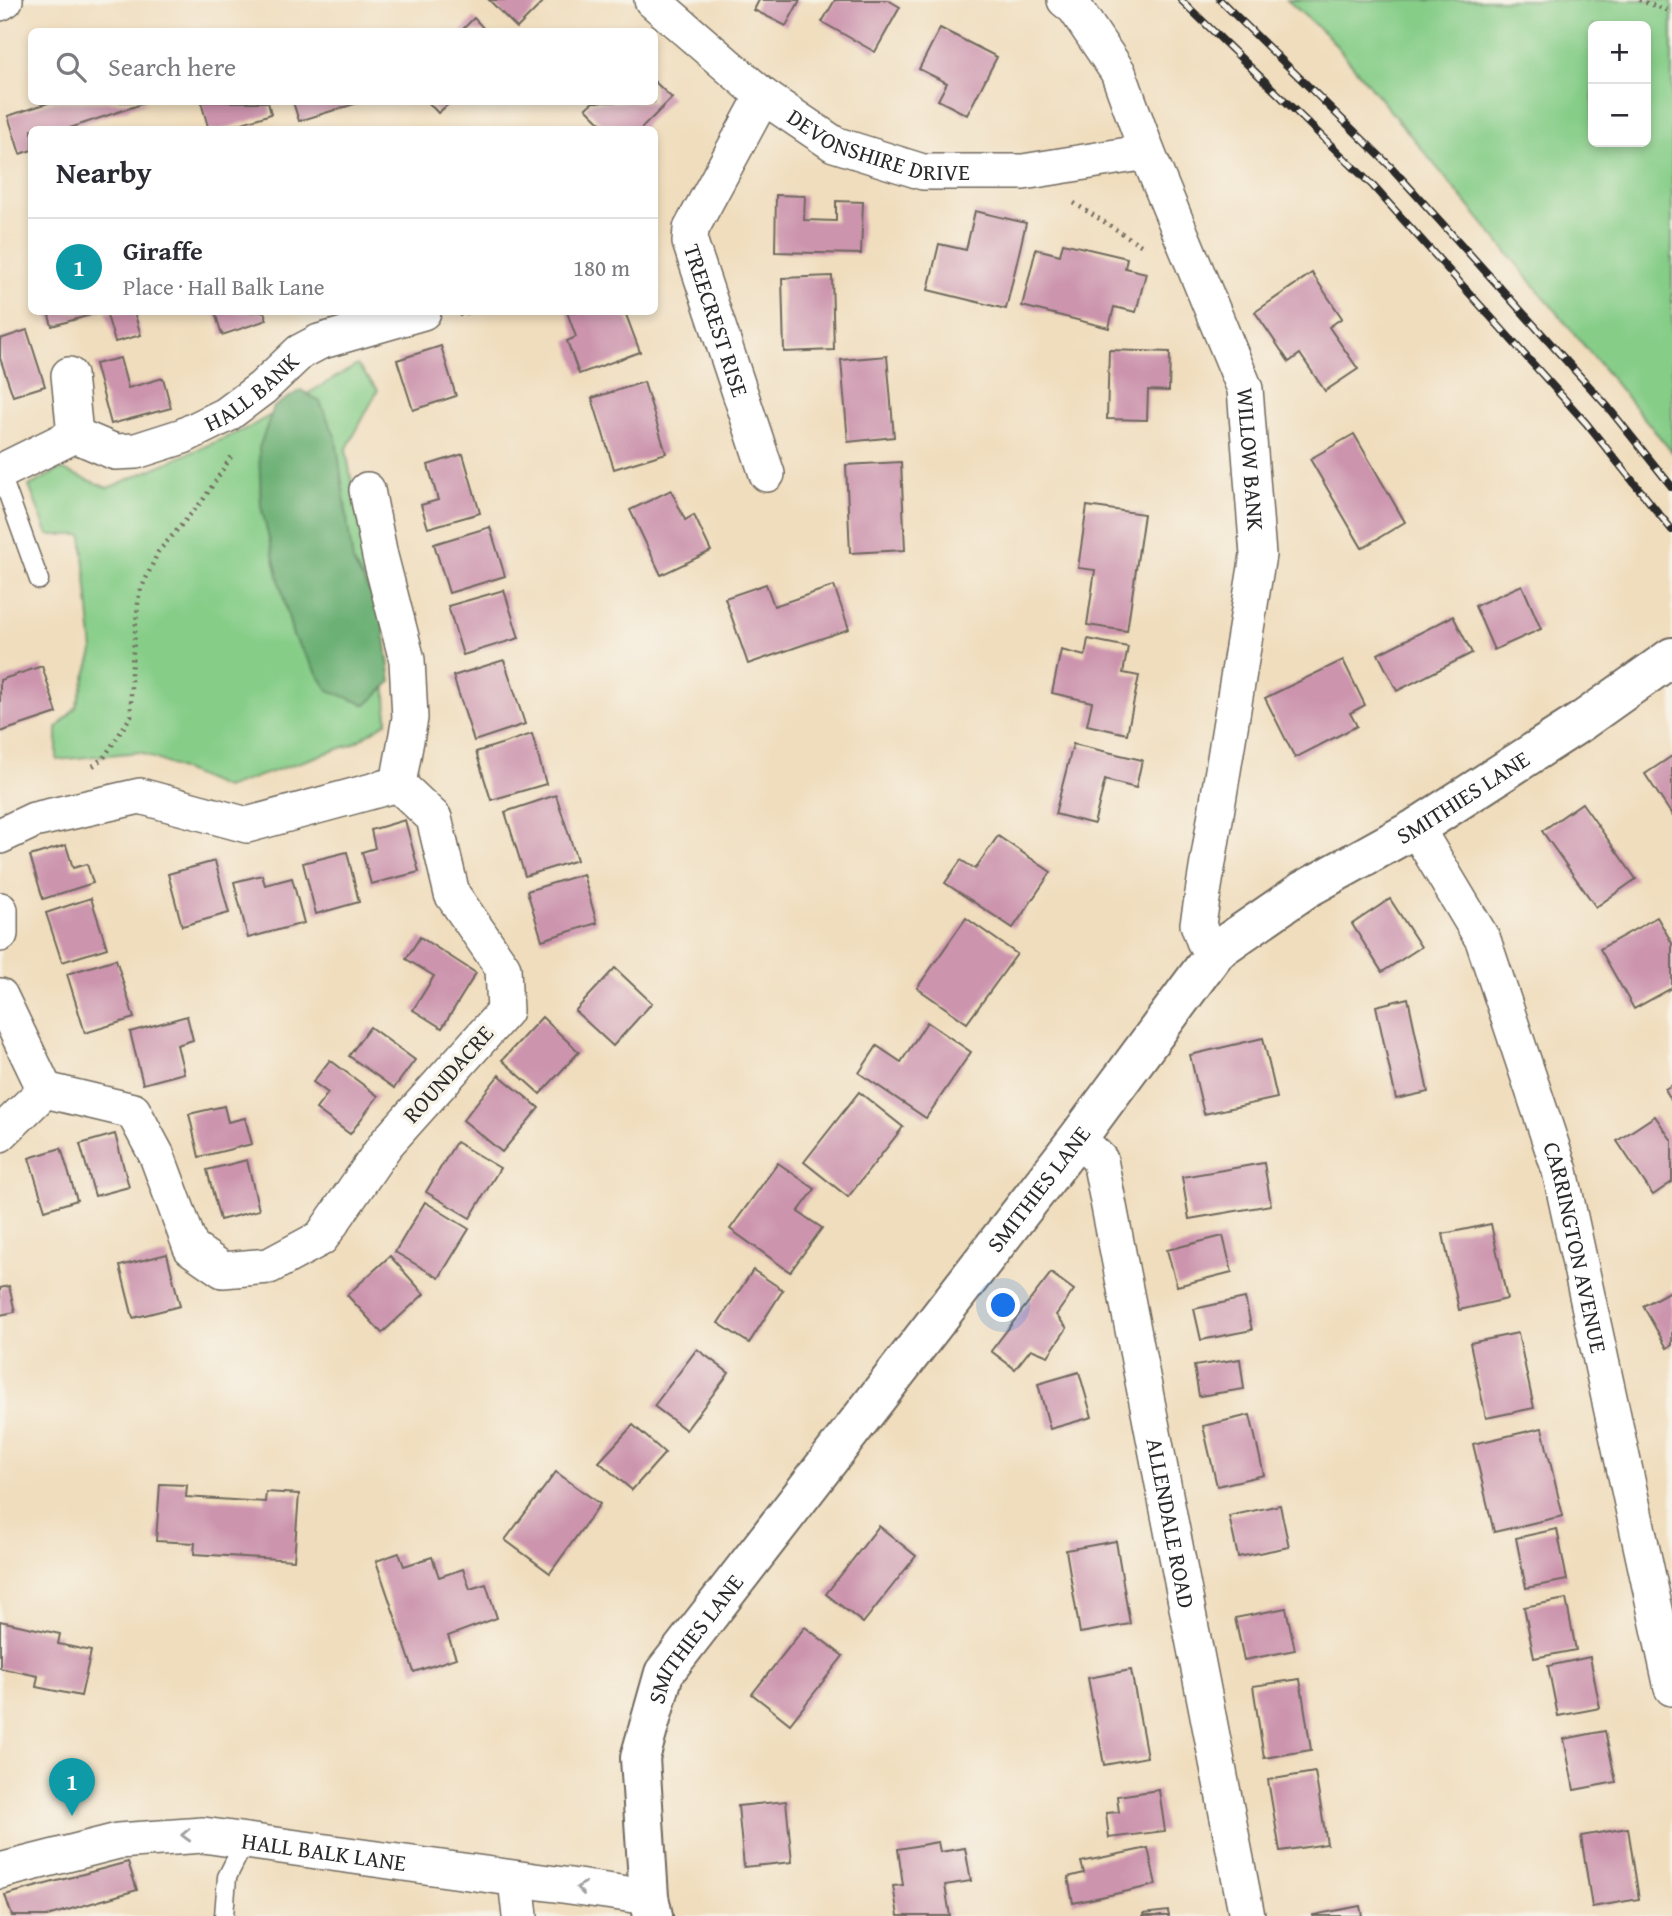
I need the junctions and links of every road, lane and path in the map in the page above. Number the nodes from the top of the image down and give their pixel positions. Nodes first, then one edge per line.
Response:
1 (5, 0) edge
2 (652, 0) edge
3 (1065, 0) edge
4 (1639, 0) edge
5 (0, 3) edge
6 (1672, 12) edge
7 (763, 96) junction
8 (1147, 152) junction
9 (1023, 172) junction
10 (1201, 282) junction
11 (413, 315) edge
12 (69, 375) dead end
13 (75, 435) junction
14 (0, 472) edge
15 (766, 474) dead end
16 (216, 480) dead end
17 (367, 490) dead end
18 (39, 580) dead end
19 (1670, 657) edge
20 (85, 774) dead end
21 (398, 784) junction
22 (1416, 828) junction
23 (0, 835) edge
24 (0, 910) edge
25 (0, 934) edge
26 (1217, 950) junction
27 (0, 996) edge
28 (45, 1090) junction
29 (0, 1134) edge
30 (1079, 1138) junction
31 (1672, 1688) edge
32 (246, 1841) junction
33 (0, 1871) edge
34 (516, 1879) junction
35 (651, 1906) edge
36 (224, 1916) edge
37 (520, 1916) edge
38 (1247, 1916) edge

1 - 5 street
2 - 7 street, DEVONSHIRE DRIVE
3 - 8 street, WILLOW BANK
4 - 6 path
7 - 9 street, DEVONSHIRE DRIVE
7 - 15 street, TREECREST RISE
8 - 9 street, DEVONSHIRE DRIVE
8 - 10 street, WILLOW BANK
9 - 10 path
10 - 26 street, WILLOW BANK
11 - 13 street, HALL BANK
12 - 13 street
13 - 14 street
14 - 18 lane
16 - 20 path
17 - 21 street
19 - 22 street, SMITHIES LANE
21 - 23 street
21 - 28 street, ROUNDACRE
22 - 26 street, SMITHIES LANE
22 - 31 street, CARRINGTON AVENUE
24 - 25 street
26 - 30 street, SMITHIES LANE
27 - 28 street
28 - 29 street
30 - 35 street, SMITHIES LANE
30 - 38 street, ALLENDALE ROAD
32 -> 33 street, HALL BALK LANE
32 - 34 street, HALL BALK LANE
32 - 36 lane
35 -> 34 street, HALL BALK LANE
34 - 37 street

